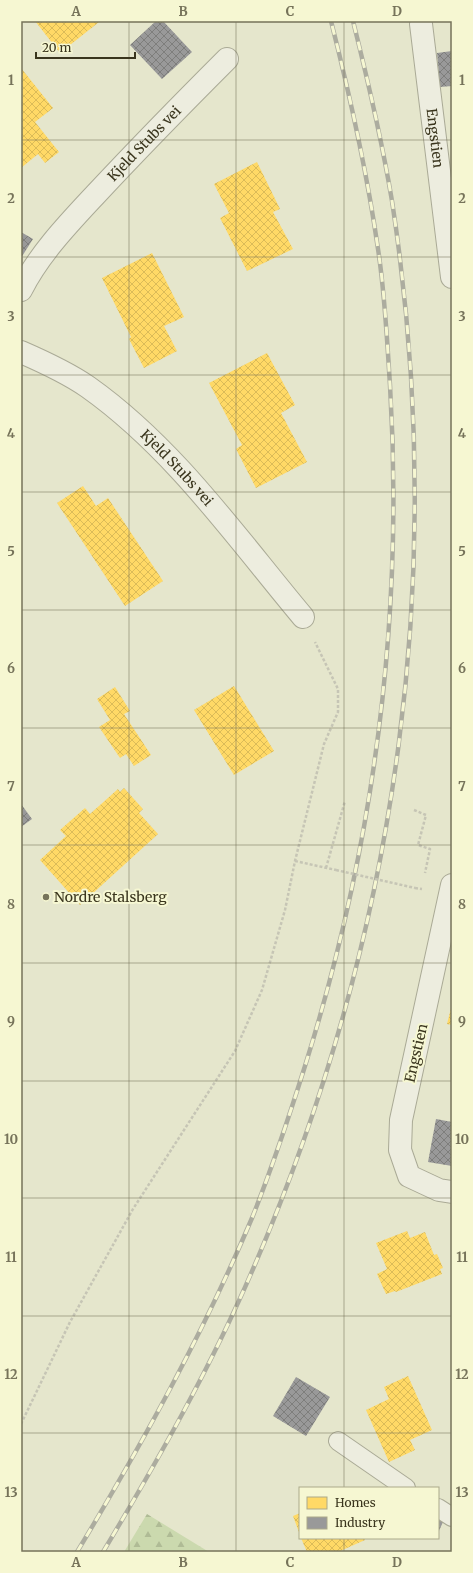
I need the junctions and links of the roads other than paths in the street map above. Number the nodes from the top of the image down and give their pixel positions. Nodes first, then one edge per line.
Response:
1 (421, 24) dead end
2 (228, 59) dead end
3 (452, 277) edge
4 (21, 290) edge
5 (21, 352) edge
6 (303, 617) road end
7 (452, 885) edge
8 (452, 1192) edge
9 (338, 1441) dead end
10 (405, 1487) edge
11 (439, 1509) edge
12 (452, 1517) edge

1 - 3 street, Engstien
2 - 4 street, Kjeld Stubs vei
5 - 6 street, Kjeld Stubs vei
7 - 8 street, Engstien
9 - 10 lane
11 - 12 lane

